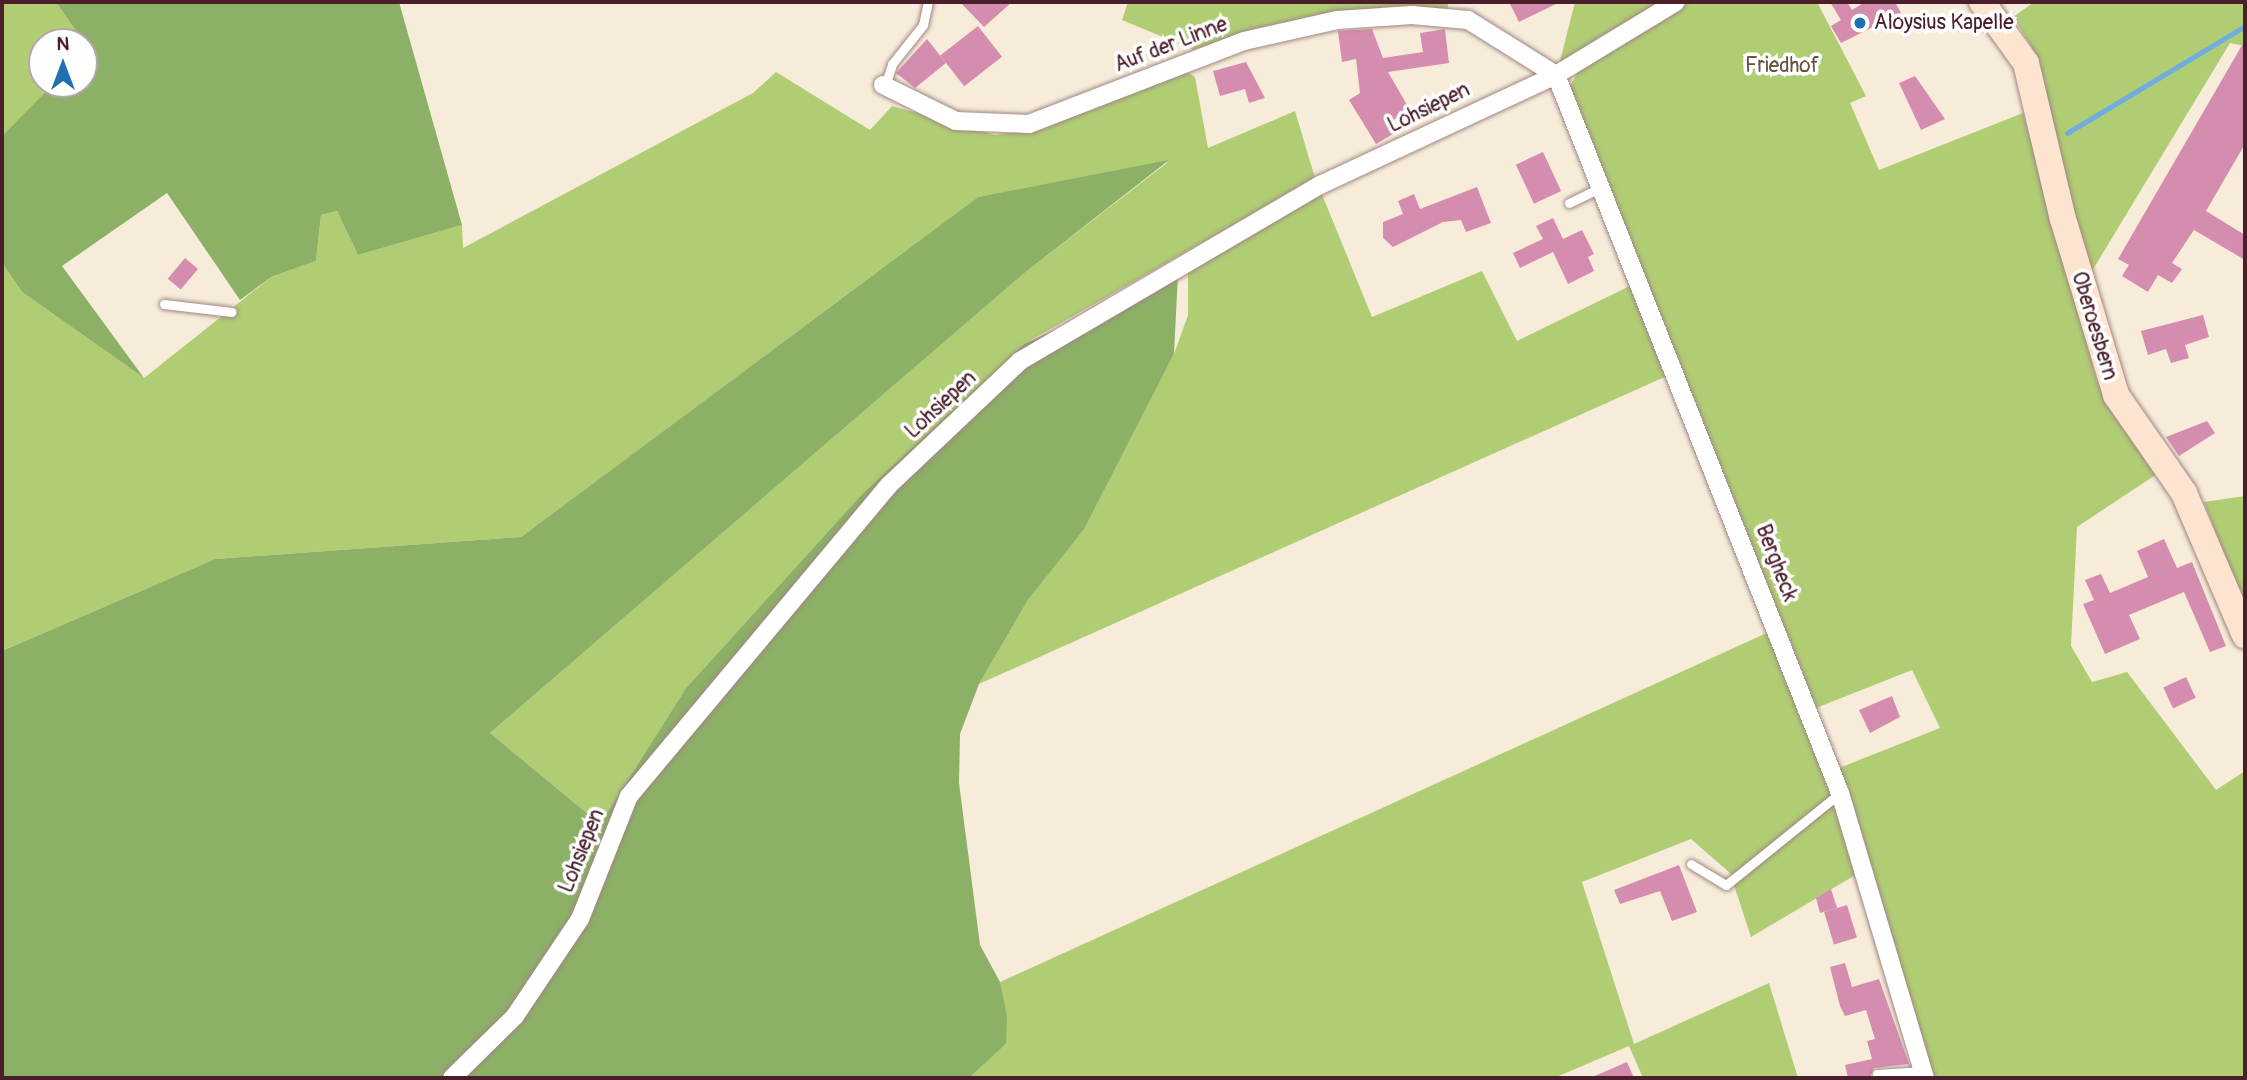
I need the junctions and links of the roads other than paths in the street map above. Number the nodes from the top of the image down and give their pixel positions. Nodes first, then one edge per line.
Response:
1 (928, 2) edge
2 (1676, 2) edge
3 (1982, 2) edge
4 (1556, 75) junction
5 (884, 85) joint
6 (1600, 188) junction
7 (1569, 202) dead end
8 (164, 304) dead end
9 (232, 312) dead end
10 (2245, 635) edge
11 (1840, 793) junction
12 (1691, 864) dead end
13 (1877, 1074) dead end
14 (1924, 1074) edge
15 (452, 1078) edge

1 - 5 lane
2 - 4 street, Lohsiepen
3 - 10 street, Oberoesbern
4 - 5 street, Auf der Linne
4 - 6 street, Bergheck
4 - 15 street, Lohsiepen
6 - 7 lane
6 - 11 street, Bergheck
8 - 9 lane
11 - 12 lane
11 - 14 street, Bergheck
13 - 14 lane

